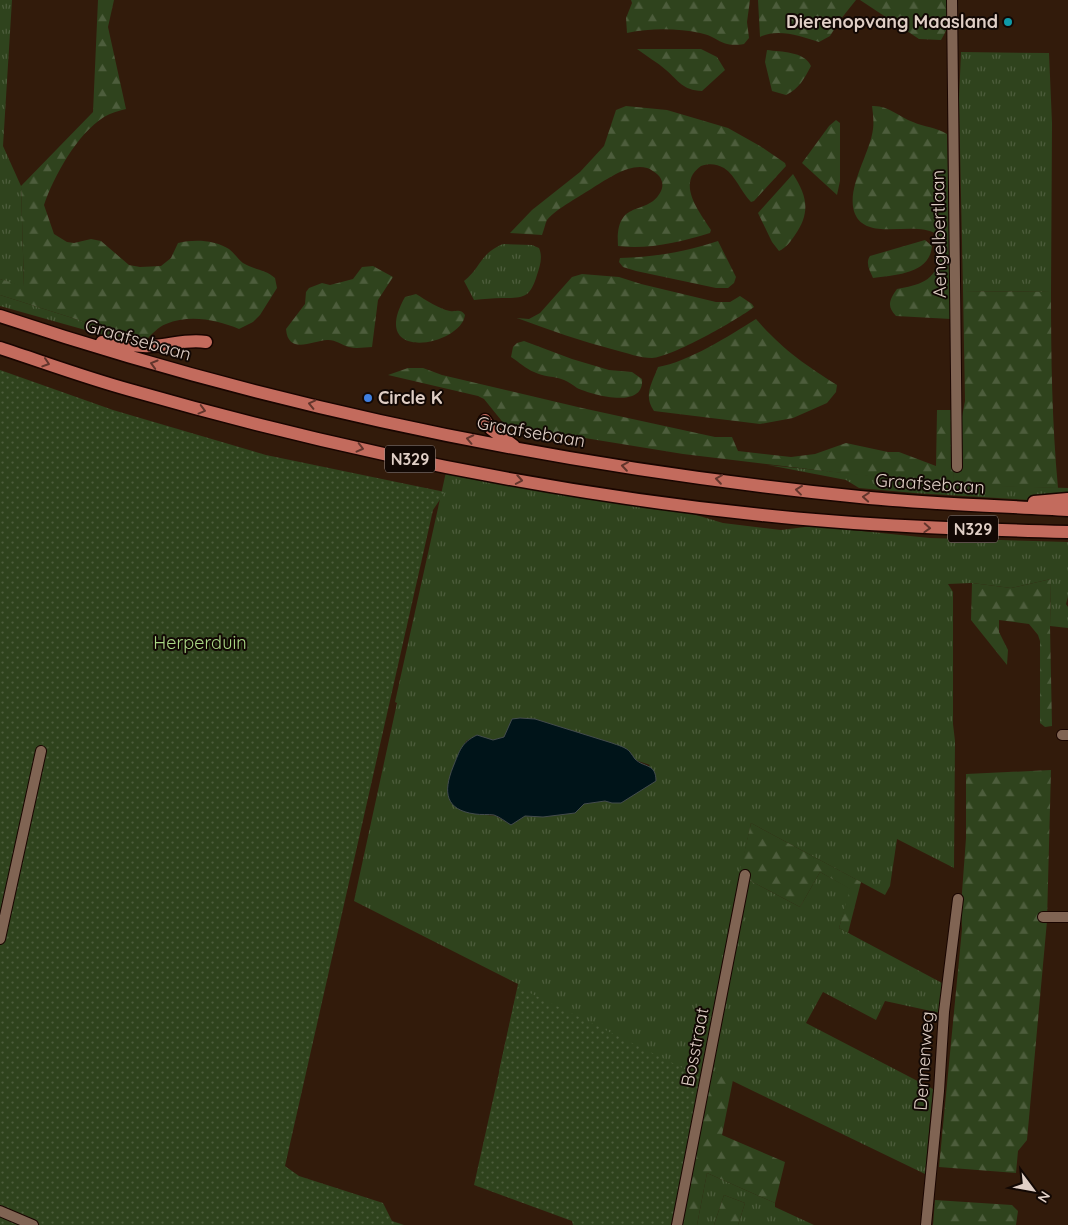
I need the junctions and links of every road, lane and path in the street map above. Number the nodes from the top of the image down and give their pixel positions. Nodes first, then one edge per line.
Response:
1 (952, 0) edge
2 (0, 316) edge
3 (61, 337) junction
4 (206, 342) dead end
5 (0, 348) edge
6 (485, 420) dead end
7 (518, 449) junction
8 (957, 467) dead end
9 (1068, 499) edge
10 (1002, 506) junction
11 (1068, 510) edge
12 (1068, 532) edge
13 (41, 751) dead end
14 (745, 876) dead end
15 (958, 899) dead end
16 (1043, 917) dead end
17 (1068, 917) edge
18 (0, 939) edge
19 (0, 1211) edge
20 (33, 1225) edge
21 (678, 1225) edge
22 (926, 1225) edge

1 - 8 street, Aengelbertlaan
2 - 3 main road, Graafsebaan / N329
3 - 4 main road
7 -> 3 main road, Graafsebaan / N329
5 -> 12 main road, N329
6 - 7 main road
10 -> 7 main road, Graafsebaan / N329
9 - 10 main road, N329
10 - 11 main road, Graafsebaan / N329
13 - 18 street
14 - 21 street, Bosstraat
15 - 22 street, Dennenweg
16 - 17 street
19 - 20 street

